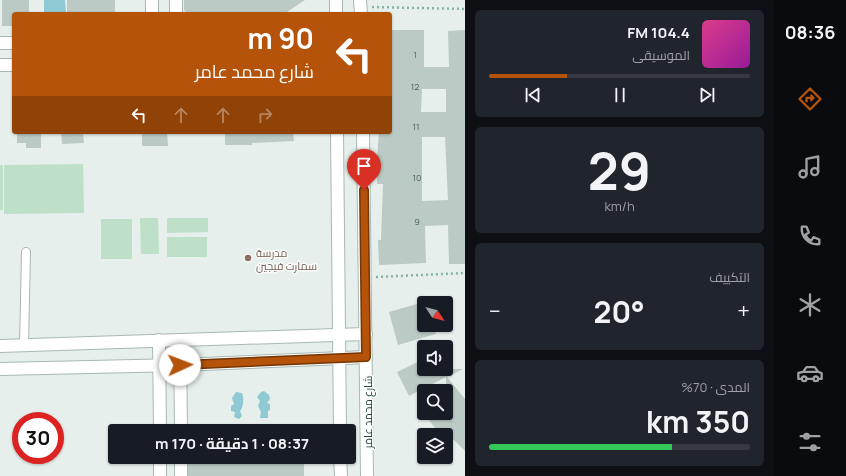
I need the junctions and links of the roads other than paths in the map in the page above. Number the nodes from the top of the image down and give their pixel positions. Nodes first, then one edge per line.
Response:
1 (152, 0) edge
2 (176, 0) edge
3 (336, 0) edge
4 (152, 12) edge
5 (176, 12) edge
6 (336, 12) edge
7 (0, 43) edge
8 (12, 43) edge
9 (0, 65) edge
10 (12, 65) edge
11 (337, 134) edge
12 (363, 134) edge
13 (26, 252) dead end
14 (366, 334) junction
15 (339, 336) junction
16 (159, 340) junction
17 (180, 340) junction
18 (0, 346) edge
19 (24, 346) junction
20 (366, 357) junction
21 (339, 358) junction
22 (159, 365) junction
23 (180, 365) junction
24 (0, 369) edge
25 (160, 424) edge
26 (181, 424) edge
27 (340, 424) edge
28 (160, 464) edge
29 (181, 464) edge
30 (340, 464) edge
31 (160, 476) edge
32 (181, 476) edge
33 (341, 476) edge
34 (367, 476) edge

1 - 4 street
2 - 5 street
3 - 6 street
7 - 8 street
9 - 10 street
11 - 15 street
12 - 14 street, شارع محمد عامر
13 - 19 lane
14 - 15 street
14 - 20 street, شارع محمد عامر
15 - 17 street
15 - 21 street
16 - 17 street
16 - 19 street
16 - 22 street
17 - 23 street
18 - 19 street
20 - 21 street
20 - 34 street, شارع محمد عامر
21 - 23 street
21 - 27 street
22 - 23 street
22 - 24 street
22 - 25 street
23 - 26 street
28 - 31 street
29 - 32 street
30 - 33 street

